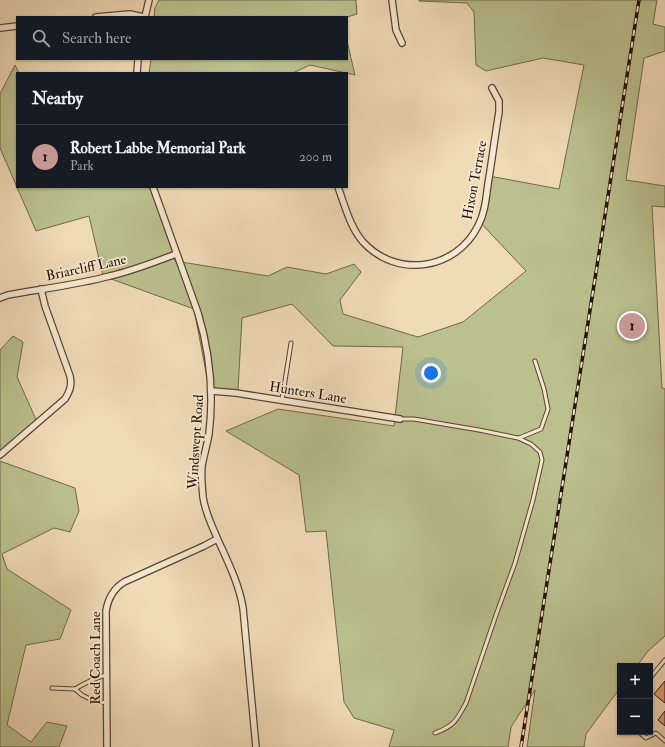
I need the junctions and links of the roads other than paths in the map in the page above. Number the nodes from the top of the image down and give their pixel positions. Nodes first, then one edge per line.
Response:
1 (149, 0) edge
2 (392, 0) edge
3 (103, 16) edge
4 (139, 16) edge
5 (144, 16) edge
6 (16, 26) edge
7 (0, 28) edge
8 (402, 44) dead end
9 (138, 60) edge
10 (137, 72) edge
11 (492, 88) dead end
12 (153, 188) edge
13 (338, 188) edge
14 (176, 254) junction
15 (41, 289) junction
16 (0, 298) edge
17 (291, 343) dead end
18 (535, 361) dead end
19 (212, 391) junction
20 (282, 400) junction
21 (400, 419) joint
22 (518, 438) junction
23 (0, 454) edge
24 (218, 539) junction
25 (665, 660) edge
26 (653, 674) edge
27 (106, 675) junction
28 (52, 688) dead end
29 (76, 690) junction
30 (107, 703) junction
31 (435, 733) dead end
32 (642, 735) edge
33 (665, 741) edge
34 (107, 747) edge
35 (256, 747) edge

1 - 5 street
2 - 8 street
3 - 4 street
6 - 7 street
9 - 10 street
11 - 13 street, Hixon Terrace
12 - 14 street, Windswept Road
14 - 15 street, Briarcliff Lane
14 - 19 street, Windswept Road
15 - 16 street, Briarcliff Lane
15 - 23 street
17 - 20 lane
18 - 22 lane
19 - 20 street, Hunters Lane
19 - 24 street, Windswept Road
20 - 21 street, Hunters Lane
21 - 22 lane
22 - 31 lane
24 - 27 street, Red Coach Lane
24 - 35 street, Windswept Road
25 - 26 lane
27 - 29 lane
27 - 30 street, Red Coach Lane
28 - 29 lane
29 - 30 lane
30 - 34 street, Red Coach Lane
32 - 33 lane

